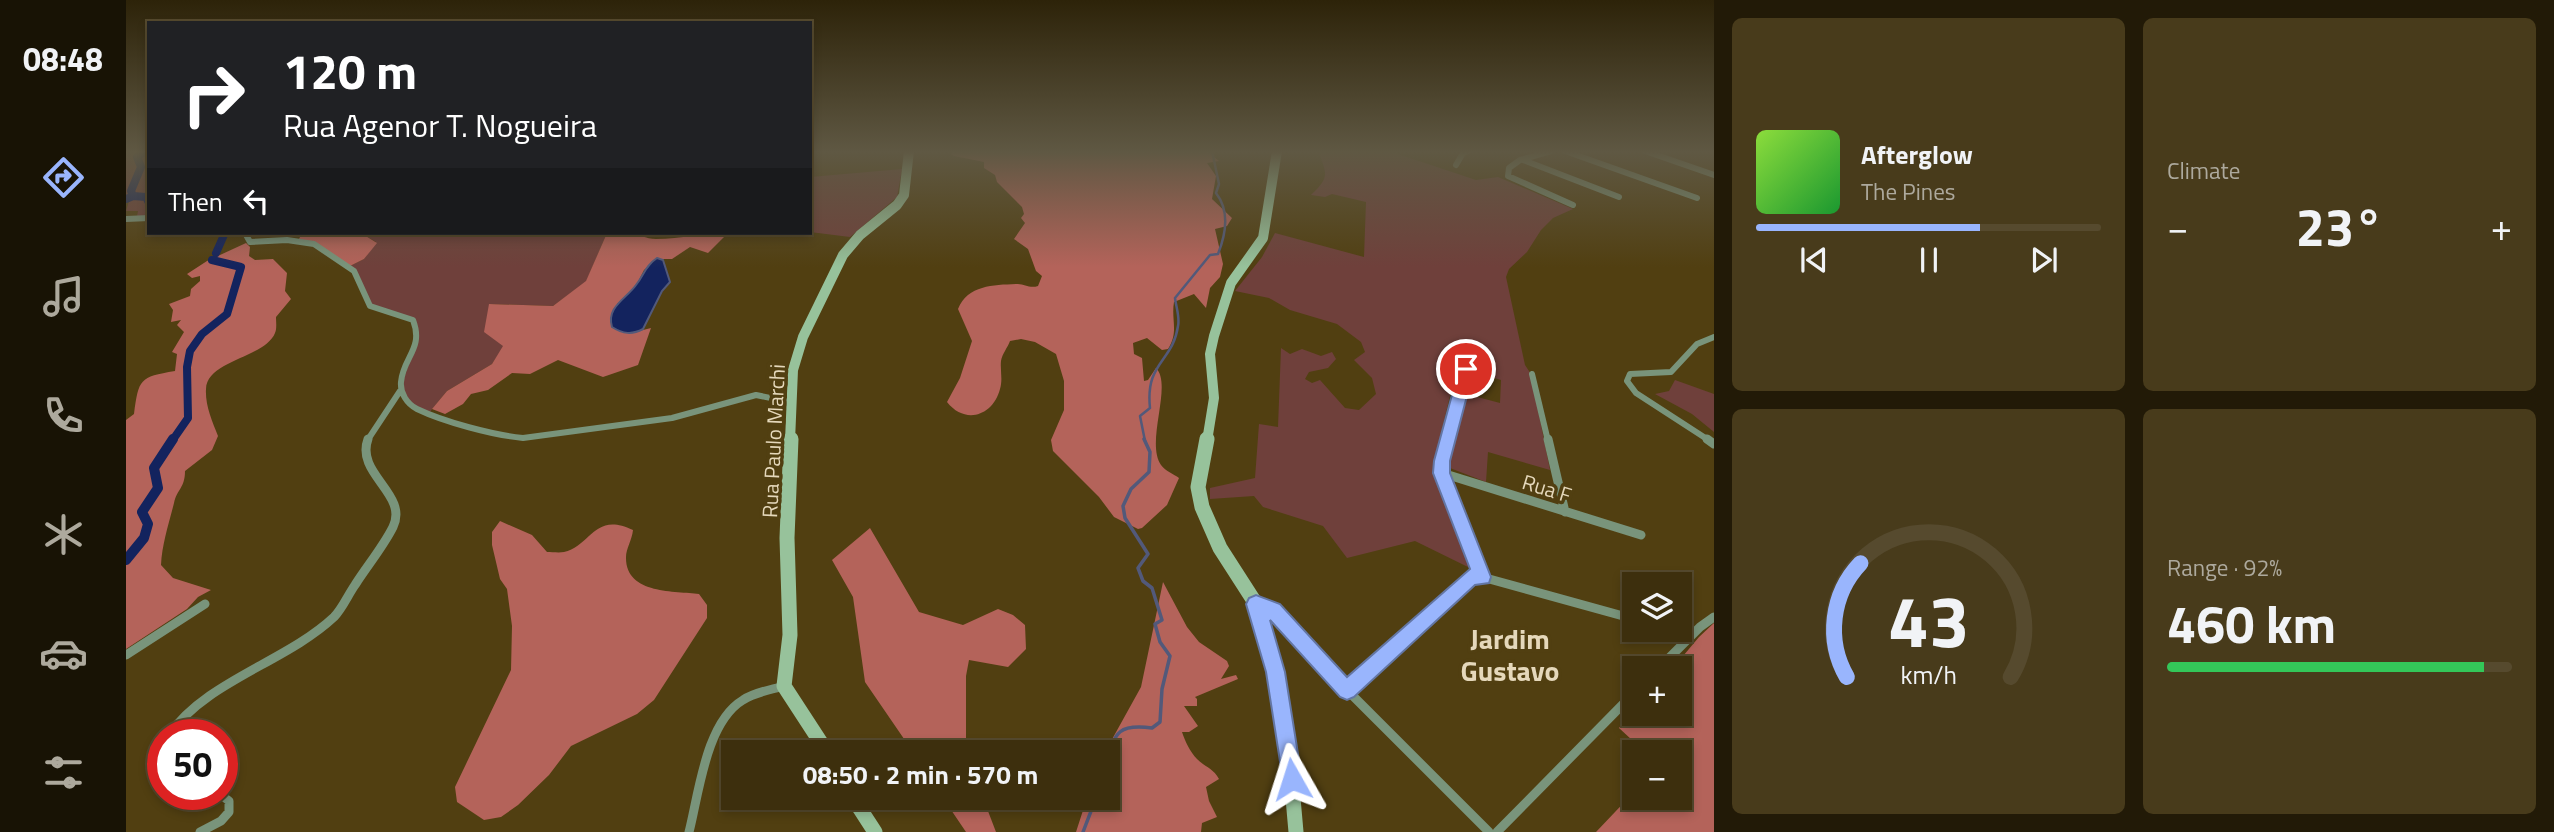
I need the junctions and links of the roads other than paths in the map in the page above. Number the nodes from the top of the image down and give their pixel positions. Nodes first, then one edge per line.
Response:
1 (905, 190) edge
2 (1271, 190) edge
3 (1539, 190) edge
4 (1601, 190) edge
5 (1674, 190) edge
6 (1619, 197) dead end
7 (1697, 198) dead end
8 (1573, 205) dead end
9 (147, 218) edge
10 (126, 219) edge
11 (246, 235) edge
12 (1714, 337) edge
13 (1466, 369) dead end
14 (1532, 374) dead end
15 (400, 391) junction
16 (790, 402) junction
17 (1714, 444) edge
18 (1442, 473) junction
19 (1565, 512) junction
20 (1641, 535) dead end
21 (1482, 577) junction
22 (205, 604) dead end
23 (1256, 604) junction
24 (1622, 615) edge
25 (1714, 617) edge
26 (1684, 643) joint
27 (126, 655) edge
28 (1671, 656) edge
29 (784, 686) junction
30 (1347, 690) junction
31 (1622, 705) edge
32 (180, 719) edge
33 (819, 740) edge
34 (229, 810) edge
35 (860, 810) edge
36 (200, 832) edge
37 (690, 832) edge
38 (874, 832) edge
39 (1296, 832) edge
40 (1489, 832) edge
41 (1497, 832) edge

1 - 16 main road, Rua Paulo Marchi
2 - 23 main road
3 - 8 street
4 - 6 street
5 - 7 street
9 - 10 street
11 - 15 street
12 - 17 street
13 - 18 street
14 - 19 street
15 - 16 street
15 - 32 street
16 - 29 main road, Rua Paulo Marchi
18 - 19 street, Rua F
18 - 21 street
19 - 20 street, Rua F
21 - 24 street
21 - 30 street
22 - 27 street
23 - 30 street
23 - 39 main road
25 - 26 street
26 - 28 street
29 - 33 main road
29 - 37 street
30 - 40 street
31 - 41 street
34 - 36 street
35 - 38 main road

